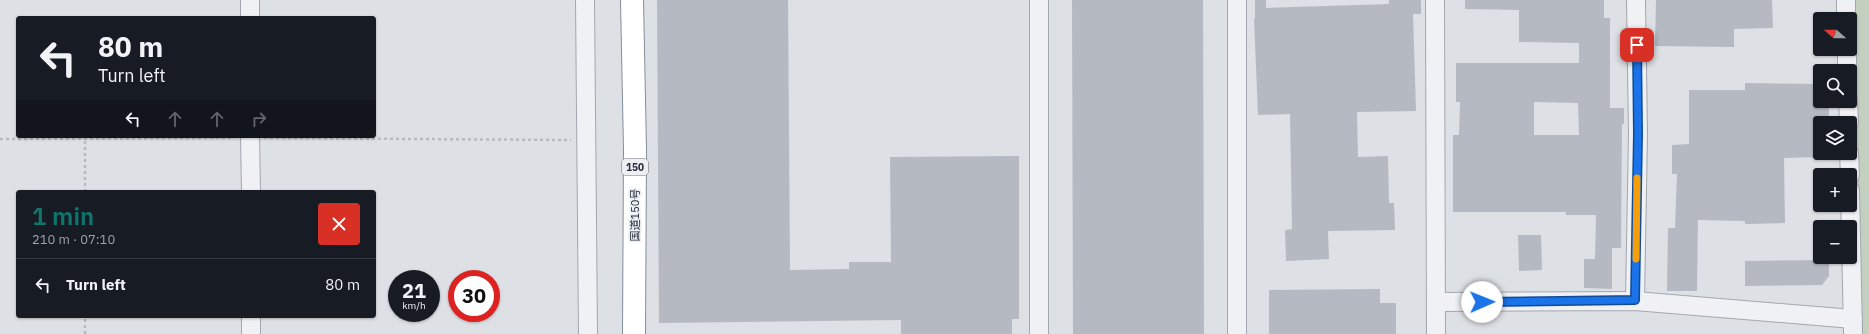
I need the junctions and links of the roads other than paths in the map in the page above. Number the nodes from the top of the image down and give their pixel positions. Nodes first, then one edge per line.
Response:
1 (250, 0) edge
2 (585, 0) edge
3 (632, 0) edge
4 (1039, 0) edge
5 (1237, 0) edge
6 (1435, 0) edge
7 (1636, 0) edge
8 (1846, 0) edge
9 (1846, 12) edge
10 (250, 16) edge
11 (250, 138) edge
12 (251, 190) edge
13 (1850, 212) edge
14 (1635, 300) junction
15 (1436, 302) junction
16 (251, 318) edge
17 (1853, 326) edge
18 (252, 334) edge
19 (588, 334) edge
20 (634, 334) edge
21 (1039, 334) edge
22 (1237, 334) edge
23 (1436, 334) edge

1 - 10 street
2 - 19 street
3 - 20 highway, 国道150号 / 150
4 - 21 street
5 - 22 street
6 - 15 street
7 - 14 street
8 - 9 street
11 - 12 street
13 - 17 street
14 - 15 street
14 - 17 street
15 - 23 street
16 - 18 street

